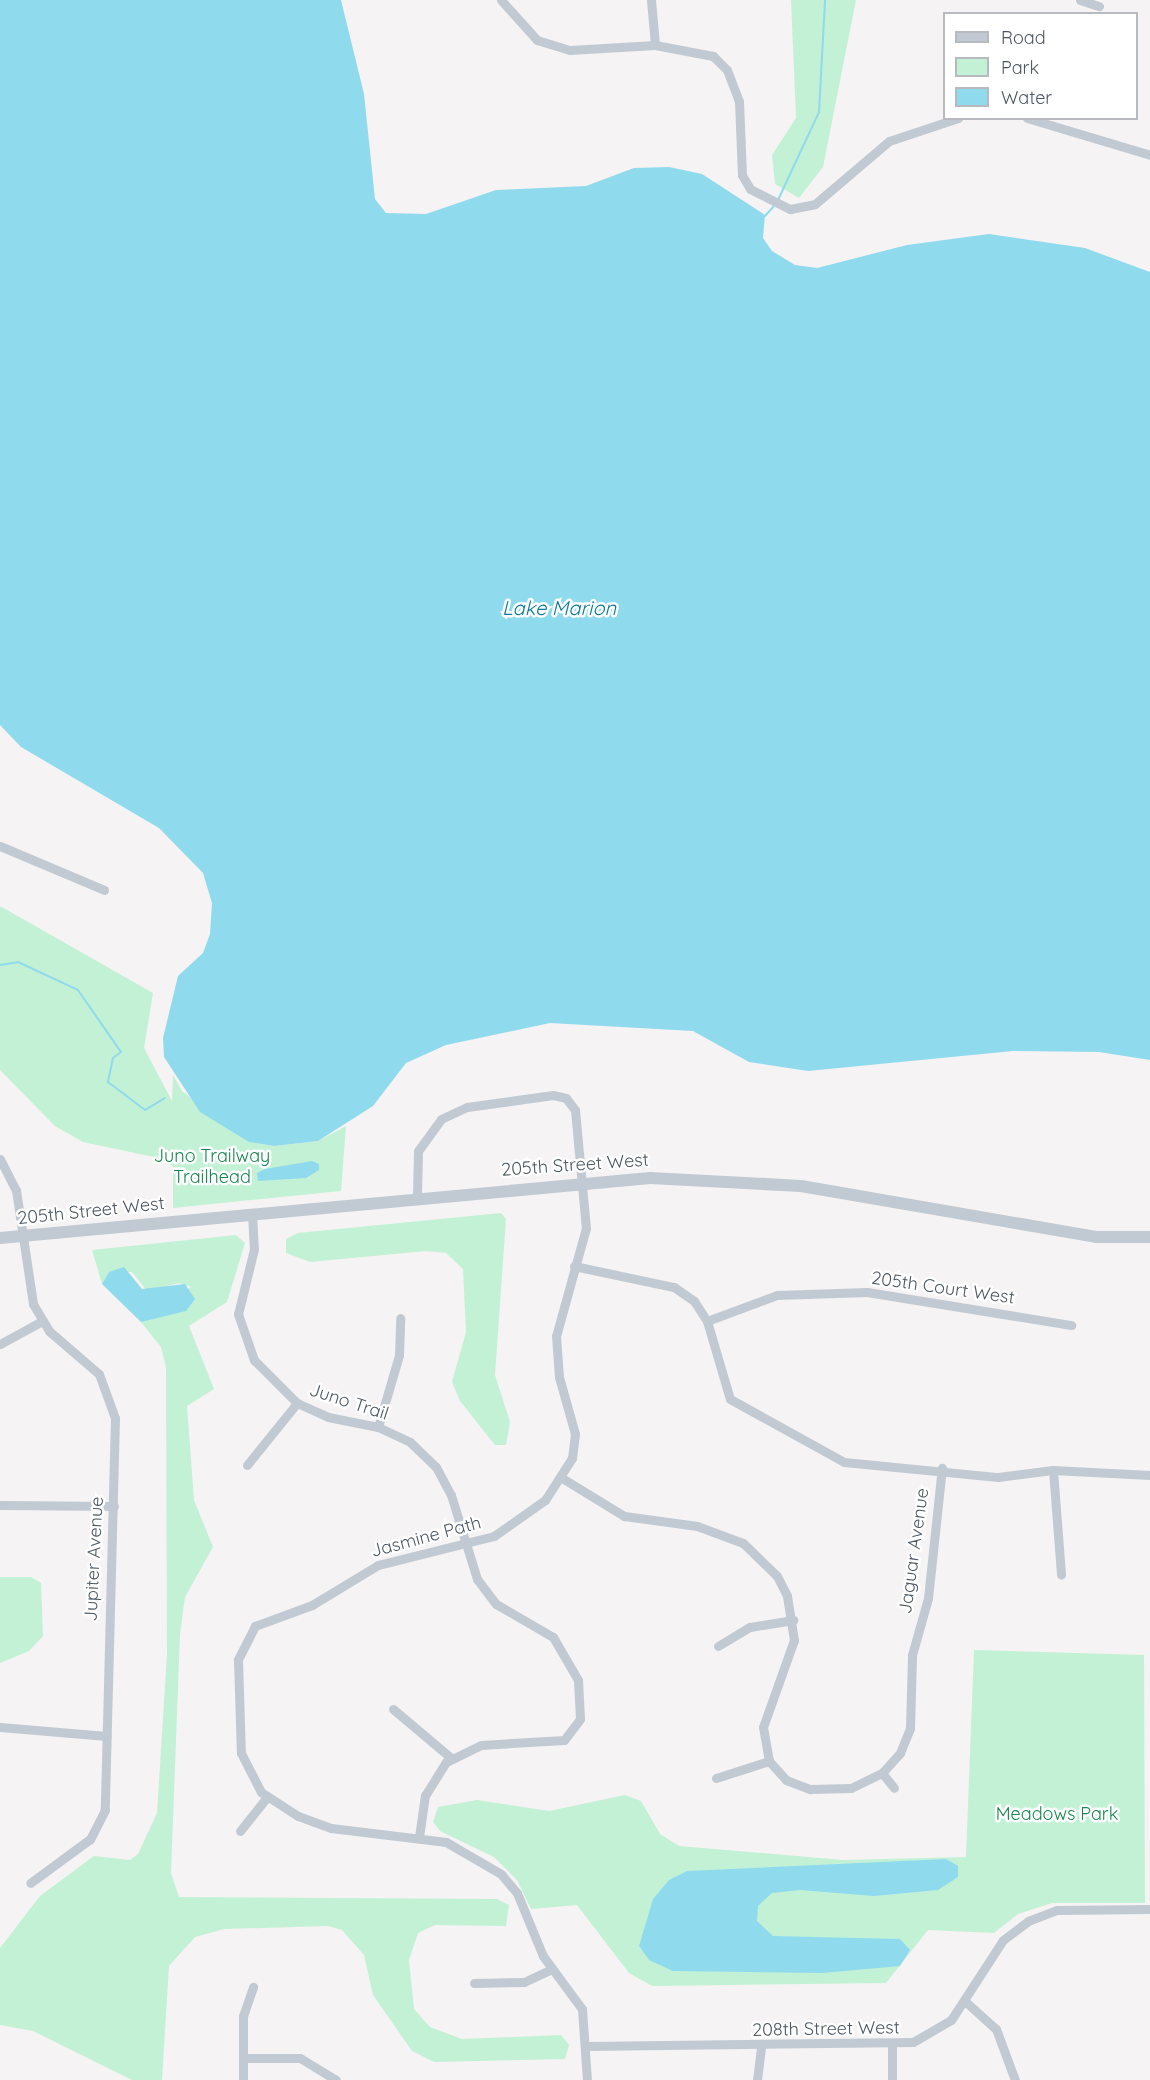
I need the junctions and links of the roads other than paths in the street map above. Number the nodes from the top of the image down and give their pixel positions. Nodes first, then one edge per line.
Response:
1 (501, 0) edge
2 (651, 0) edge
3 (1080, 0) edge
4 (1099, 6) edge
5 (655, 45) junction
6 (952, 120) edge
7 (1035, 120) edge
8 (1150, 155) edge
9 (0, 846) edge
10 (104, 890) dead end
11 (0, 1159) edge
12 (583, 1180) junction
13 (417, 1196) junction
14 (252, 1213) junction
15 (21, 1236) junction
16 (1150, 1237) edge
17 (0, 1238) edge
18 (574, 1266) junction
19 (400, 1318) dead end
20 (42, 1321) junction
21 (707, 1321) junction
22 (1071, 1325) dead end
23 (0, 1344) edge
24 (297, 1403) junction
25 (378, 1427) junction
26 (247, 1466) dead end
27 (942, 1468) junction
28 (1053, 1470) junction
29 (1150, 1475) edge
30 (562, 1478) junction
31 (0, 1505) edge
32 (114, 1506) junction
33 (465, 1546) junction
34 (1061, 1575) dead end
35 (793, 1620) junction
36 (718, 1646) dead end
37 (393, 1709) dead end
38 (0, 1727) edge
39 (107, 1736) junction
40 (452, 1758) junction
41 (769, 1761) junction
42 (882, 1773) junction
43 (716, 1778) dead end
44 (894, 1788) dead end
45 (267, 1797) junction
46 (240, 1831) dead end
47 (419, 1837) junction
48 (30, 1883) dead end
49 (1150, 1909) edge
50 (552, 1969) junction
51 (474, 1983) dead end
52 (254, 1986) dead end
53 (967, 2003) junction
54 (587, 2046) junction
55 (892, 2046) junction
56 (761, 2047) junction
57 (243, 2058) junction
58 (243, 2080) edge
59 (336, 2080) edge
60 (587, 2080) edge
61 (757, 2080) edge
62 (891, 2080) edge
63 (1015, 2080) edge

1 - 5 street
2 - 5 street
3 - 4 street
5 - 6 street
7 - 8 street
9 - 10 street
11 - 15 street, Jupiter Avenue
12 - 13 street, 205th Street West
12 - 13 street, Jasmine Path
12 - 16 street, 205th Street West
12 - 18 street, Jasmine Path
13 - 14 street, 205th Street West
14 - 15 street, 205th Street West
14 - 24 street, Juno Trail
15 - 17 street, 205th Street West
15 - 20 street, Jupiter Avenue
18 - 21 street
18 - 30 street, Jasmine Path
19 - 25 street
20 - 23 street
20 - 32 street, Jupiter Avenue
21 - 22 street, 205th Court West
21 - 27 street
24 - 25 street, Juno Trail
24 - 26 street
25 - 33 street, Juno Trail
27 - 28 street
27 - 42 street, Jaguar Avenue
28 - 29 street
28 - 34 street
30 - 33 street, Jasmine Path
30 - 35 street
31 - 32 street
32 - 39 street, Jupiter Avenue
33 - 40 street, Juno Trail
33 - 45 street, Jasmine Path
35 - 36 street
35 - 41 street
37 - 40 street
38 - 39 street
39 - 48 street, Jupiter Avenue
40 - 47 street
41 - 42 street, Jaguar Avenue
41 - 43 street
42 - 44 street
45 - 46 street
45 - 47 street, Jasmine Path
47 - 50 street, Jasmine Path
49 - 53 street, 208th Street West
50 - 51 street
50 - 54 street, Jasmine Path
52 - 57 street
53 - 55 street, 208th Street West
53 - 63 street
54 - 56 street, 208th Street West
54 - 60 street, Jasmine Path
55 - 56 street, 208th Street West
55 - 62 street
56 - 61 street
57 - 58 street
57 - 59 street

